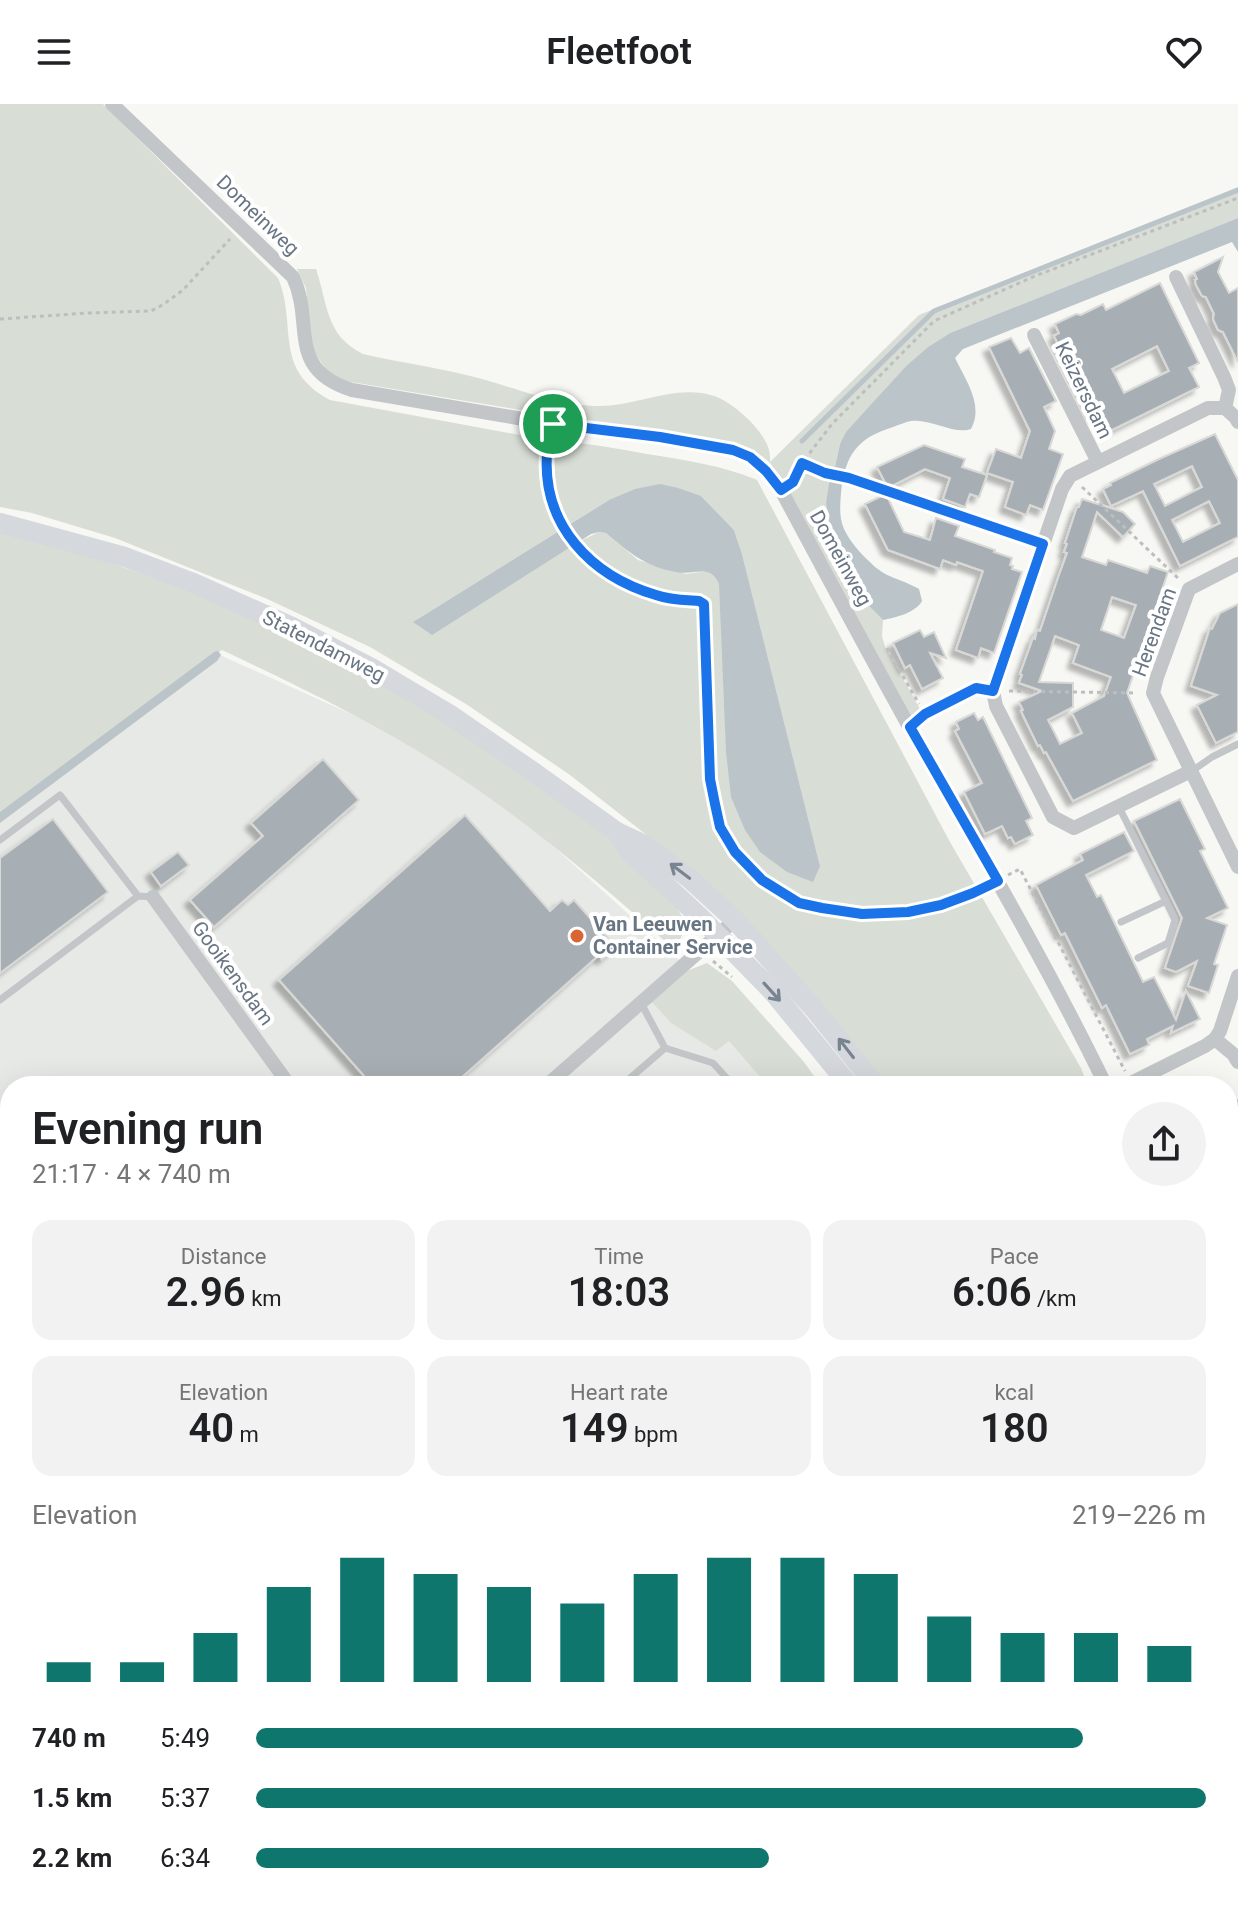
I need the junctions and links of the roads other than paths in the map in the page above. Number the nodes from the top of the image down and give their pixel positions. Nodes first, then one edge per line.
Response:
1 (112, 104) edge
2 (1176, 277) dead end
3 (1034, 335) dead end
4 (1225, 408) junction
5 (1238, 422) edge
6 (1098, 462) junction
7 (926, 504) road end
8 (0, 523) edge
9 (1043, 544) junction
10 (1238, 564) edge
11 (993, 691) junction
12 (925, 714) road end
13 (1238, 744) edge
14 (1191, 771) junction
15 (1119, 807) junction
16 (617, 832) junction
17 (0, 840) edge
18 (1238, 867) edge
19 (146, 896) junction
20 (1166, 901) junction
21 (735, 920) junction
22 (1121, 922) dead end
23 (718, 935) junction
24 (1138, 958) dead end
25 (1238, 976) edge
26 (0, 1000) edge
27 (641, 1003) junction
28 (1215, 1039) junction
29 (665, 1048) junction
30 (1238, 1062) edge
31 (282, 1076) edge
32 (557, 1076) edge
33 (633, 1076) edge
34 (725, 1076) edge
35 (842, 1076) edge
36 (868, 1076) edge
37 (1101, 1076) edge
38 (1144, 1076) edge

1 - 37 street, Domeinweg
2 - 4 street
3 - 6 street, Keizersdam
4 - 5 street
4 - 6 street, Keizersdam
6 - 9 street, Keizersdam
7 - 9 street
8 - 16 main road, Statendamweg
9 - 11 street
10 - 14 street, Herendam
11 - 12 lane
11 - 15 street
13 - 14 lane
14 - 15 street
14 - 18 street, Herendam
15 - 20 lane
21 -> 16 main road, Statendamweg
16 - 23 main road, Statendamweg
17 - 19 lane, Gooikensdam
19 - 26 lane
19 - 31 street, Gooikensdam
20 - 22 lane
20 - 24 lane
21 - 23 street
36 -> 21 main road, Statendamweg
23 - 27 street
23 -> 35 main road, Statendamweg
25 - 28 street
27 - 29 lane
27 - 32 street
28 - 30 street
28 - 38 street
29 - 33 lane
29 - 34 lane

